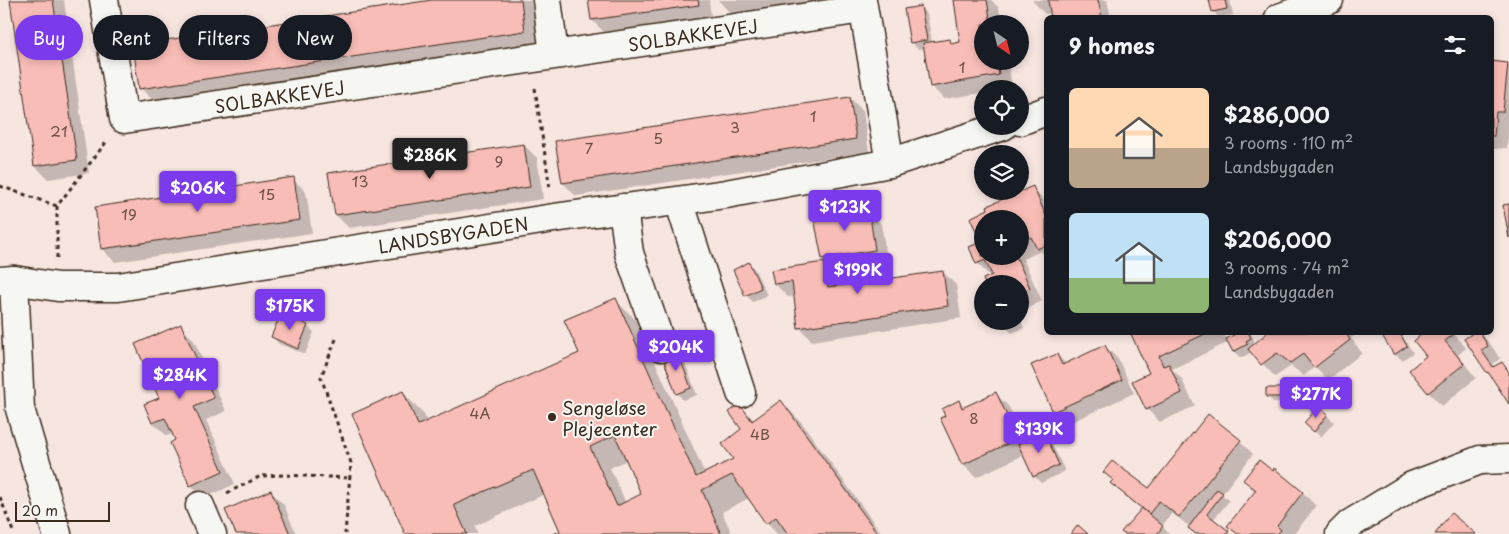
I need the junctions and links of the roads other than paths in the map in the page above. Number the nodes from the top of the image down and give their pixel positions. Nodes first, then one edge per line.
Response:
1 (104, 0) edge
2 (547, 0) edge
3 (1329, 0) edge
4 (862, 4) edge
5 (1287, 15) edge
6 (542, 56) junction
7 (1044, 112) edge
8 (1029, 118) edge
9 (976, 135) edge
10 (890, 163) junction
11 (679, 201) junction
12 (623, 208) junction
13 (5, 277) edge
14 (662, 347) dead end
15 (741, 393) dead end
16 (1509, 459) edge
17 (200, 506) road end
18 (57, 534) edge
19 (212, 534) edge
20 (1340, 534) edge

1 - 6 street, SOLBAKKEVEJ
2 - 6 street
3 - 5 street
4 - 6 street, SOLBAKKEVEJ
4 - 10 street
7 - 8 street
9 - 10 street, LANDSBYGADEN
10 - 11 street, LANDSBYGADEN
11 - 12 street, LANDSBYGADEN
11 - 15 street
12 - 13 street, LANDSBYGADEN
12 - 14 street
13 - 18 street
16 - 20 street
17 - 19 street

